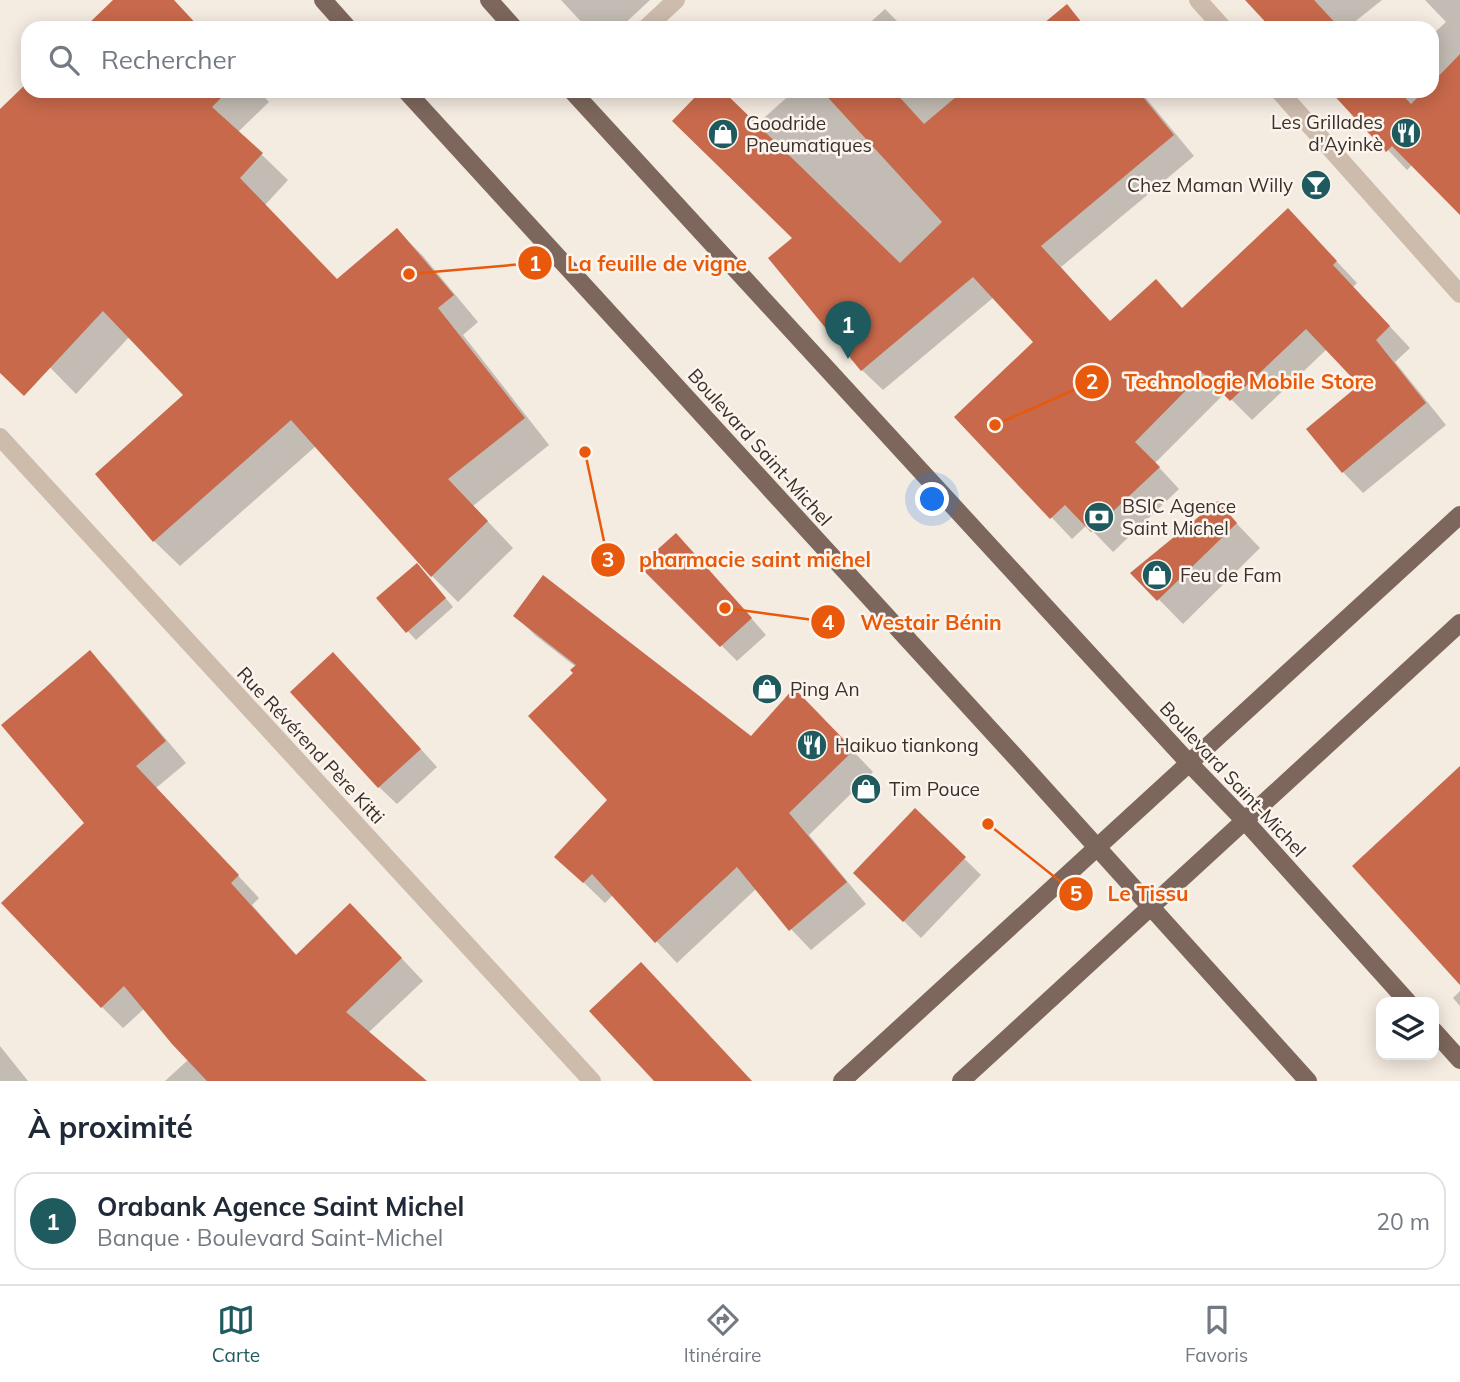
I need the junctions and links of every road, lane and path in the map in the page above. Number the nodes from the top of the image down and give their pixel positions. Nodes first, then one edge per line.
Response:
1 (323, 0) edge
2 (489, 0) edge
3 (676, 0) edge
4 (1198, 0) edge
5 (342, 21) edge
6 (508, 21) edge
7 (654, 21) edge
8 (1217, 21) edge
9 (412, 98) edge
10 (580, 98) edge
11 (1285, 98) edge
12 (1460, 294) edge
13 (0, 437) edge
14 (1460, 515) edge
15 (1460, 623) edge
16 (1189, 763) junction
17 (1245, 821) junction
18 (1098, 847) junction
19 (1150, 907) junction
20 (1403, 997) edge
21 (1439, 1037) edge
22 (1460, 1060) edge
23 (592, 1081) edge
24 (842, 1081) edge
25 (961, 1081) edge
26 (1308, 1081) edge

1 - 5 main road
2 - 6 main road
3 - 7 street
4 - 8 street
9 - 18 main road, Boulevard Saint-Michel
10 - 16 main road, Boulevard Saint-Michel
11 - 12 street
13 - 23 street, Rue Révérend Père Kitti
14 - 16 main road
15 - 17 main road
16 - 17 main road, Boulevard Saint-Michel
16 - 18 main road
17 - 19 main road
17 - 20 main road, Boulevard Saint-Michel
18 - 19 main road, Boulevard Saint-Michel
18 - 24 main road
19 - 25 main road
19 - 26 main road, Boulevard Saint-Michel
21 - 22 main road

